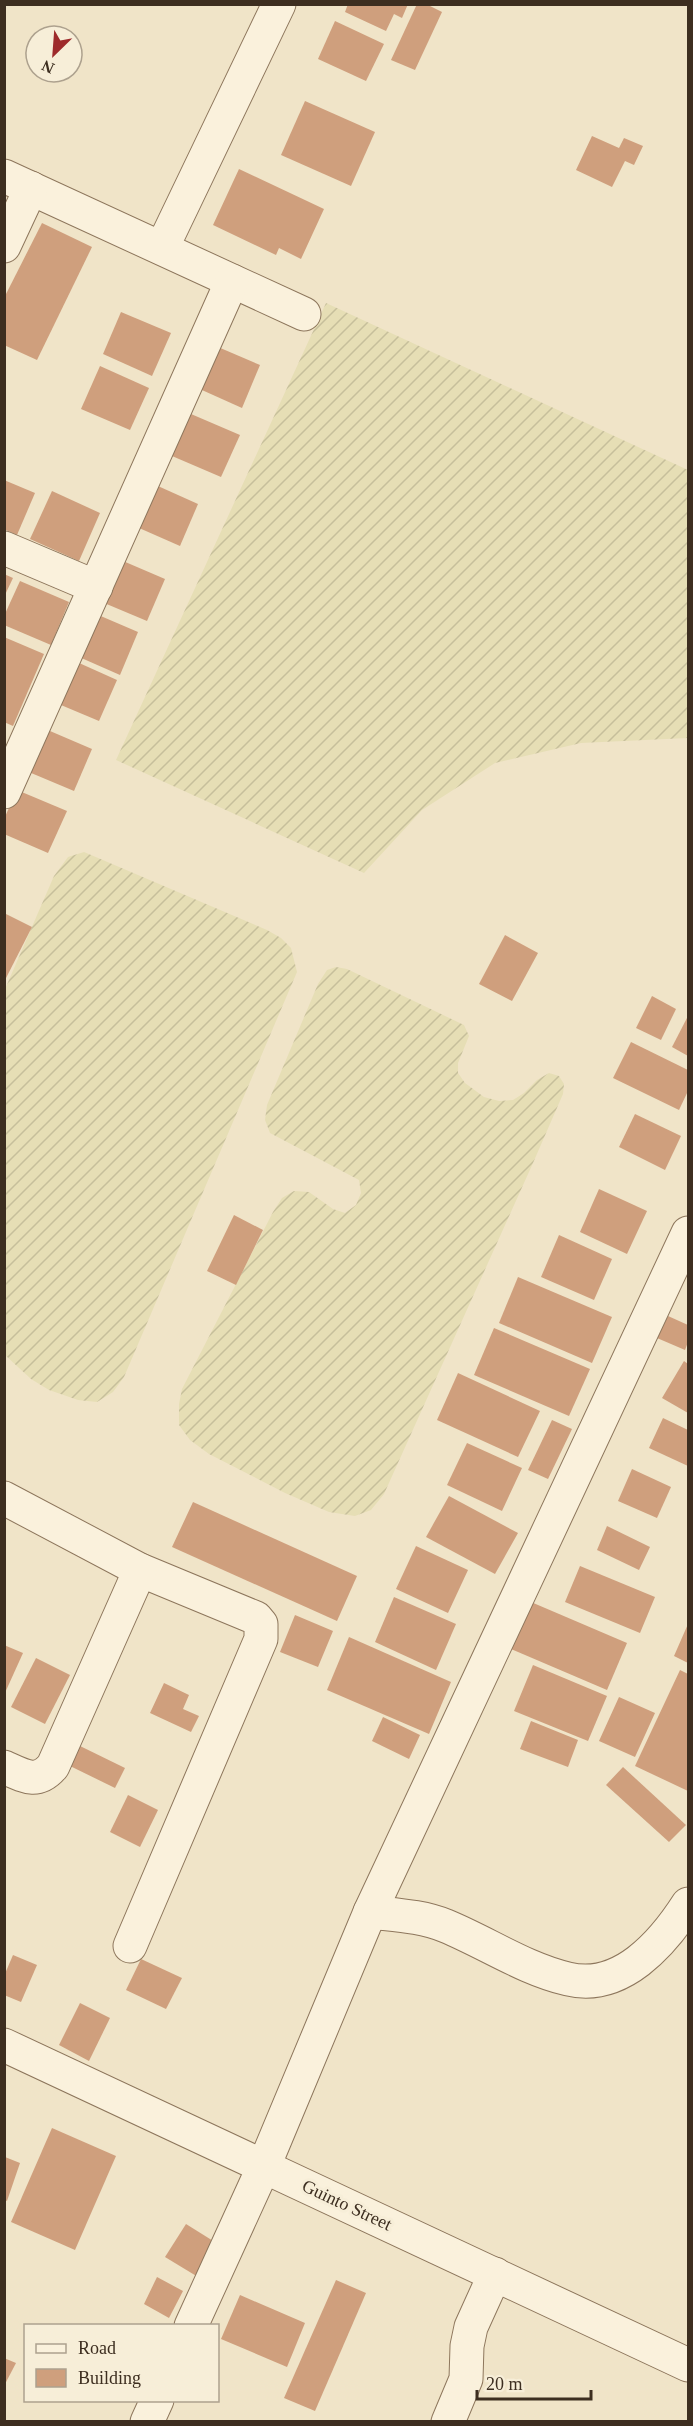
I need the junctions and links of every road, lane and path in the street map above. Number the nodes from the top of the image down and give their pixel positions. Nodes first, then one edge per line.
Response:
1 (279, 4) edge
2 (18, 182) edge
3 (4, 246) edge
4 (162, 248) junction
5 (232, 281) junction
6 (304, 314) dead end
7 (4, 548) edge
8 (96, 587) junction
9 (15, 745) edge
10 (4, 792) edge
11 (688, 1233) edge
12 (7, 1506) edge
13 (140, 1570) junction
14 (4, 1767) edge
15 (688, 1904) edge
16 (370, 1912) junction
17 (130, 1946) dead end
18 (4, 2045) edge
19 (264, 2166) junction
20 (495, 2274) junction
21 (191, 2324) edge
22 (688, 2365) edge
23 (156, 2402) edge
24 (147, 2421) edge
25 (448, 2421) edge

1 - 4 street
2 - 3 street
2 - 4 street
4 - 5 street
5 - 6 street
5 - 8 street
7 - 8 street
8 - 9 street
9 - 10 street
11 - 16 street
12 - 13 street
13 - 14 street
13 - 17 street
15 - 16 street
16 - 19 street
18 - 19 street, Guinto Street
19 - 20 street, Guinto Street
19 - 21 street
20 - 22 street, Guinto Street
20 - 25 street
23 - 24 street

